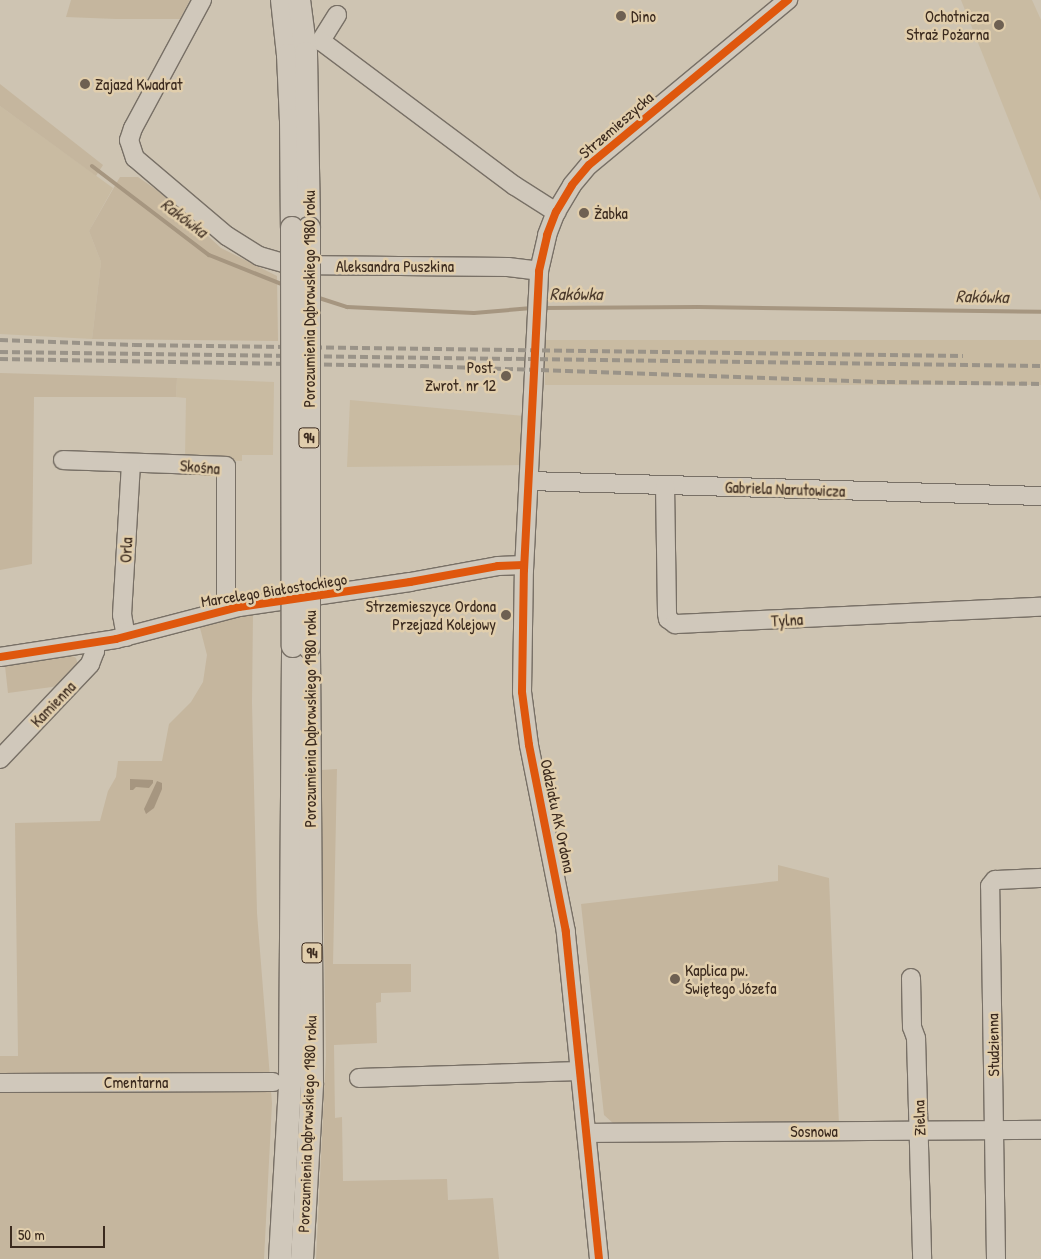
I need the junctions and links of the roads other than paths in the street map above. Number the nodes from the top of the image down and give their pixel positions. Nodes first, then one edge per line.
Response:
1 (202, 0) edge
2 (282, 0) edge
3 (299, 0) edge
4 (788, 0) edge
5 (338, 15) dead end
6 (556, 212) junction
7 (301, 228) junction
8 (538, 272) junction
9 (534, 377) joint
10 (63, 460) dead end
11 (131, 463) junction
12 (529, 481) junction
13 (665, 485) junction
14 (1041, 496) edge
15 (524, 565) junction
16 (1041, 607) edge
17 (228, 609) junction
18 (126, 637) junction
19 (94, 643) junction
20 (301, 646) junction
21 (0, 657) edge
22 (0, 759) edge
23 (1041, 878) edge
24 (911, 978) dead end
25 (580, 1071) junction
26 (360, 1078) dead end
27 (273, 1082) dead end
28 (0, 1083) edge
29 (994, 1130) junction
30 (1041, 1130) edge
31 (919, 1131) junction
32 (586, 1133) junction
33 (280, 1259) edge
34 (302, 1259) edge
35 (599, 1259) edge
36 (922, 1259) edge
37 (996, 1259) edge

1 - 8 street, Aleksandra Puszkina
2 - 7 main road, Porozumienia Dąbrowskiego 1980 roku / 94
3 - 7 main road, Porozumienia Dąbrowskiego 1980 roku / 94
4 - 6 street, Strzemieszycka
5 - 6 street
6 - 8 street, Strzemieszycka
7 - 20 main road, Porozumienia Dąbrowskiego 1980 roku / 94, bridge
8 - 9 street, Strzemieszycka
9 - 12 street, Oddziału AK Ordona
10 - 11 street, Skośna
11 - 17 street, Skośna
11 - 18 street, Orla
12 - 13 street, Gabriela Narutowicza
12 - 15 street, Oddziału AK Ordona
13 - 14 street, Gabriela Narutowicza
13 - 16 street, Tylna
15 - 17 street, Marcelego Białostockiego
15 - 25 street, Oddziału AK Ordona
17 - 18 street, Marcelego Białostockiego
18 - 19 street, Marcelego Białostockiego
19 - 21 street, Marcelego Białostockiego
19 - 22 street, Kamienna
20 - 33 main road, Porozumienia Dąbrowskiego 1980 roku / 94
20 - 34 main road, Porozumienia Dąbrowskiego 1980 roku / 94
23 - 29 street, Studzienna
24 - 31 street, Zielna
25 - 26 street
25 - 32 street, Oddziału AK Ordona
27 - 28 street, Cmentarna
29 - 30 street, Sosnowa
29 - 31 street, Sosnowa
29 - 37 street, Studzienna
31 - 32 street, Sosnowa
31 - 36 street, Zielna
32 - 35 street, Oddziału AK Ordona

